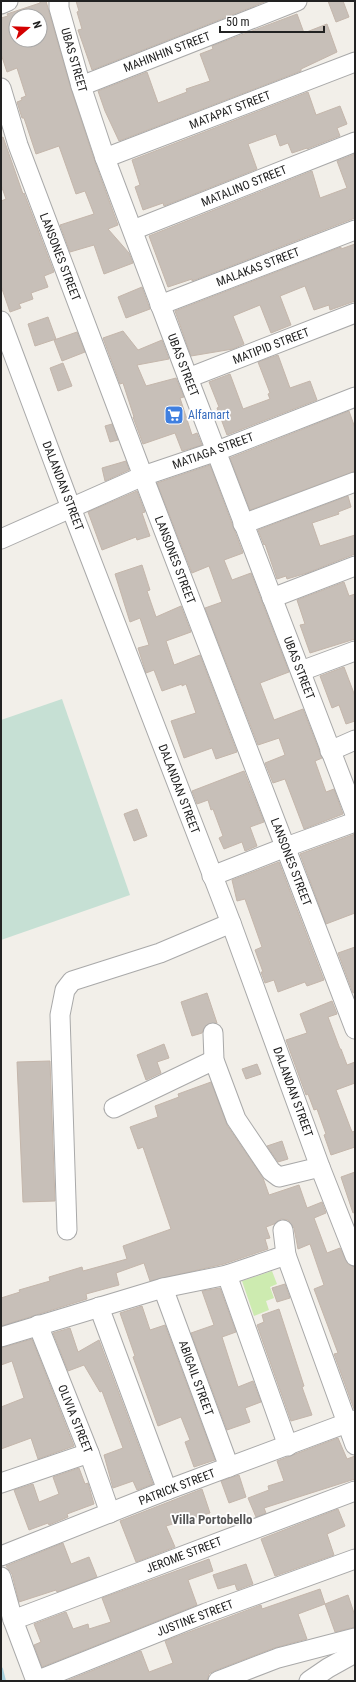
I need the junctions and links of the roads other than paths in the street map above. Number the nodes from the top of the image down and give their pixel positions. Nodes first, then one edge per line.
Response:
1 (8, 1) edge
2 (58, 1) edge
3 (297, 1) edge
4 (1, 4) edge
5 (355, 62) edge
6 (81, 86) junction
7 (1, 88) edge
8 (355, 142) edge
9 (105, 158) junction
10 (133, 230) junction
11 (355, 230) edge
12 (160, 305) junction
13 (355, 313) edge
14 (1, 321) edge
15 (188, 378) junction
16 (355, 397) edge
17 (217, 451) junction
18 (143, 476) junction
19 (355, 482) edge
20 (71, 508) junction
21 (243, 524) junction
22 (1, 540) edge
23 (355, 566) edge
24 (272, 598) junction
25 (355, 651) edge
26 (301, 671) junction
27 (355, 740) edge
28 (330, 751) junction
29 (355, 814) edge
30 (355, 822) edge
31 (286, 847) junction
32 (212, 876) junction
33 (231, 922) junction
34 (355, 1029) edge
35 (213, 1033) dead end
36 (214, 1060) junction
37 (114, 1108) dead end
38 (320, 1167) junction
39 (67, 1230) dead end
40 (283, 1230) dead end
41 (354, 1249) edge
42 (286, 1255) junction
43 (226, 1275) junction
44 (163, 1288) junction
45 (99, 1307) junction
46 (38, 1325) junction
47 (1, 1337) edge
48 (351, 1422) edge
49 (355, 1445) edge
50 (288, 1446) junction
51 (89, 1453) junction
52 (229, 1468) junction
53 (1, 1483) edge
54 (168, 1490) junction
55 (355, 1491) edge
56 (110, 1513) junction
57 (1, 1556) edge
58 (355, 1559) edge
59 (1, 1577) edge
60 (13, 1620) junction
61 (355, 1638) edge
62 (355, 1652) edge
63 (36, 1681) edge
64 (218, 1681) edge
65 (309, 1681) edge

1 - 4 street
2 - 6 street, UBAS STREET
3 - 6 street, MAHINHIN STREET
5 - 9 street, MATAPAT STREET
6 - 9 street, UBAS STREET
7 - 18 street, LANSONES STREET
8 - 10 street, MATALINO STREET
9 - 10 street, UBAS STREET
10 - 12 street, UBAS STREET
11 - 12 street, MALAKAS STREET
12 - 15 street, UBAS STREET
13 - 15 street, MATIPID STREET
14 - 20 street, DALANDAN STREET
15 - 17 street, UBAS STREET
16 - 17 street, MATIAGA STREET
17 - 18 street, MATIAGA STREET
17 - 21 street, UBAS STREET
18 - 20 street, MATIAGA STREET
18 - 31 street, LANSONES STREET
19 - 21 street
20 - 22 street, MATIAGA STREET
20 - 32 street, DALANDAN STREET
21 - 24 street, UBAS STREET
23 - 24 street
24 - 26 street, UBAS STREET
25 - 26 street
26 - 28 street, UBAS STREET
27 - 28 street
28 - 29 street, UBAS STREET
30 - 31 street
31 - 32 street
31 - 34 street, LANSONES STREET
32 - 33 street, DALANDAN STREET
33 - 38 street, DALANDAN STREET
33 - 39 street
35 - 36 street
36 - 37 street
36 - 38 street
38 - 41 street, DALANDAN STREET
40 - 42 street
42 - 43 street
42 - 48 street
43 - 44 street
43 - 50 street
44 - 45 street
44 - 52 street, ABIGAIL STREET
45 - 46 street
45 - 54 street
46 - 47 street
46 - 51 street, OLIVIA STREET
48 - 49 street
48 - 50 street, PATRICK STREET
50 - 52 street, PATRICK STREET
51 - 53 street
51 - 56 street, OLIVIA STREET
52 - 54 street, PATRICK STREET
54 - 56 street, PATRICK STREET
55 - 60 street, JEROME STREET
56 - 57 street, PATRICK STREET
58 - 63 street, JUSTINE STREET
59 - 60 street
60 - 63 street
61 - 64 street
62 - 65 street

